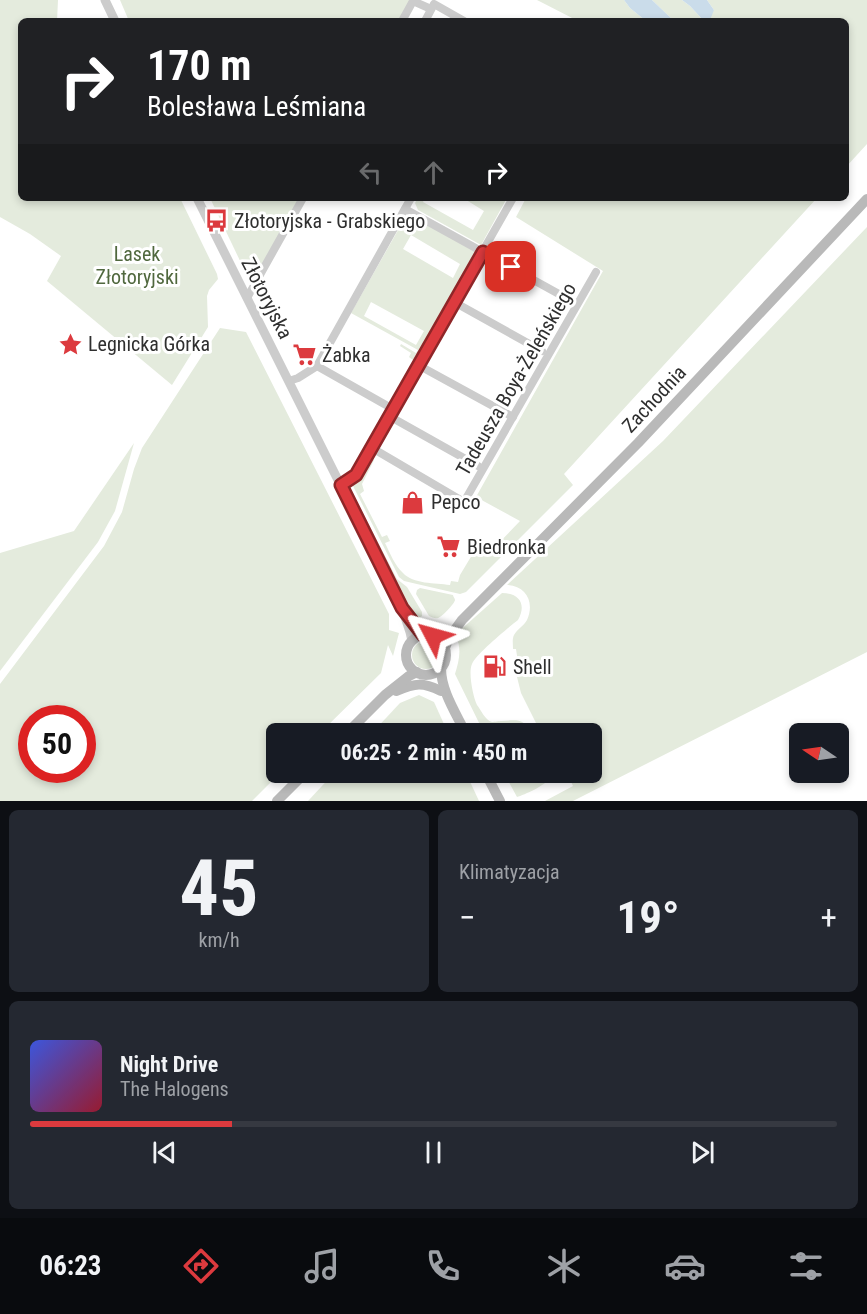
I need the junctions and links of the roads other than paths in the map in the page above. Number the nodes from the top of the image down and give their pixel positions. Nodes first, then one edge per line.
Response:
1 (105, 0) edge
2 (434, 4) edge
3 (114, 18) edge
4 (404, 18) edge
5 (427, 18) edge
6 (459, 18) edge
7 (867, 199) edge
8 (198, 201) edge
9 (301, 201) edge
10 (409, 201) edge
11 (511, 201) edge
12 (405, 209) junction
13 (483, 252) junction
14 (596, 272) dead end
15 (247, 298) junction
16 (454, 302) junction
17 (577, 304) junction
18 (542, 351) dead end
19 (418, 365) junction
20 (317, 366) junction
21 (289, 381) junction
22 (391, 412) junction
23 (513, 417) junction
24 (372, 448) junction
25 (478, 466) dead end
26 (341, 485) junction
27 (402, 608) junction
28 (462, 620) junction
29 (429, 636) junction
30 (412, 641) junction
31 (445, 648) junction
32 (407, 660) junction
33 (441, 668) junction
34 (422, 673) junction
35 (441, 691) junction
36 (385, 695) junction
37 (449, 701) junction
38 (357, 723) edge
39 (460, 723) edge
40 (295, 783) edge
41 (491, 783) edge
42 (277, 801) edge
43 (500, 801) edge

1 - 3 street
2 - 4 street
2 - 5 street
2 - 6 street
7 - 28 main road, Zachodnia
8 - 15 street, Złotoryjska
9 - 15 street
10 - 12 street
11 - 13 street
12 - 13 street
12 - 20 street
13 - 16 street
13 - 17 street
14 - 17 street, Tadeusza Boya-Żeleńskiego
15 - 21 street, Złotoryjska
16 - 18 street
16 - 19 street
17 - 23 street, Tadeusza Boya-Żeleńskiego
19 - 22 street
19 - 23 street
20 - 21 street
20 - 22 street
21 - 26 street, Złotoryjska
22 - 24 street
22 - 25 street
23 - 24 street, Tadeusza Boya-Żeleńskiego
24 - 26 street
26 - 27 street, Złotoryjska
27 - 29 street, Złotoryjska
27 - 30 street, Złotoryjska
28 - 29 main road, Zachodnia
28 - 31 main road, Zachodnia
29 - 30 main road
29 - 31 main road
30 - 32 main road
31 - 33 main road
32 - 34 main road
32 - 36 main road
33 - 34 main road
33 - 37 main road
34 - 35 main road
34 - 36 main road
35 - 36 main road
35 - 37 main road
36 - 38 main road
37 - 39 main road
40 - 42 main road
41 - 43 main road

